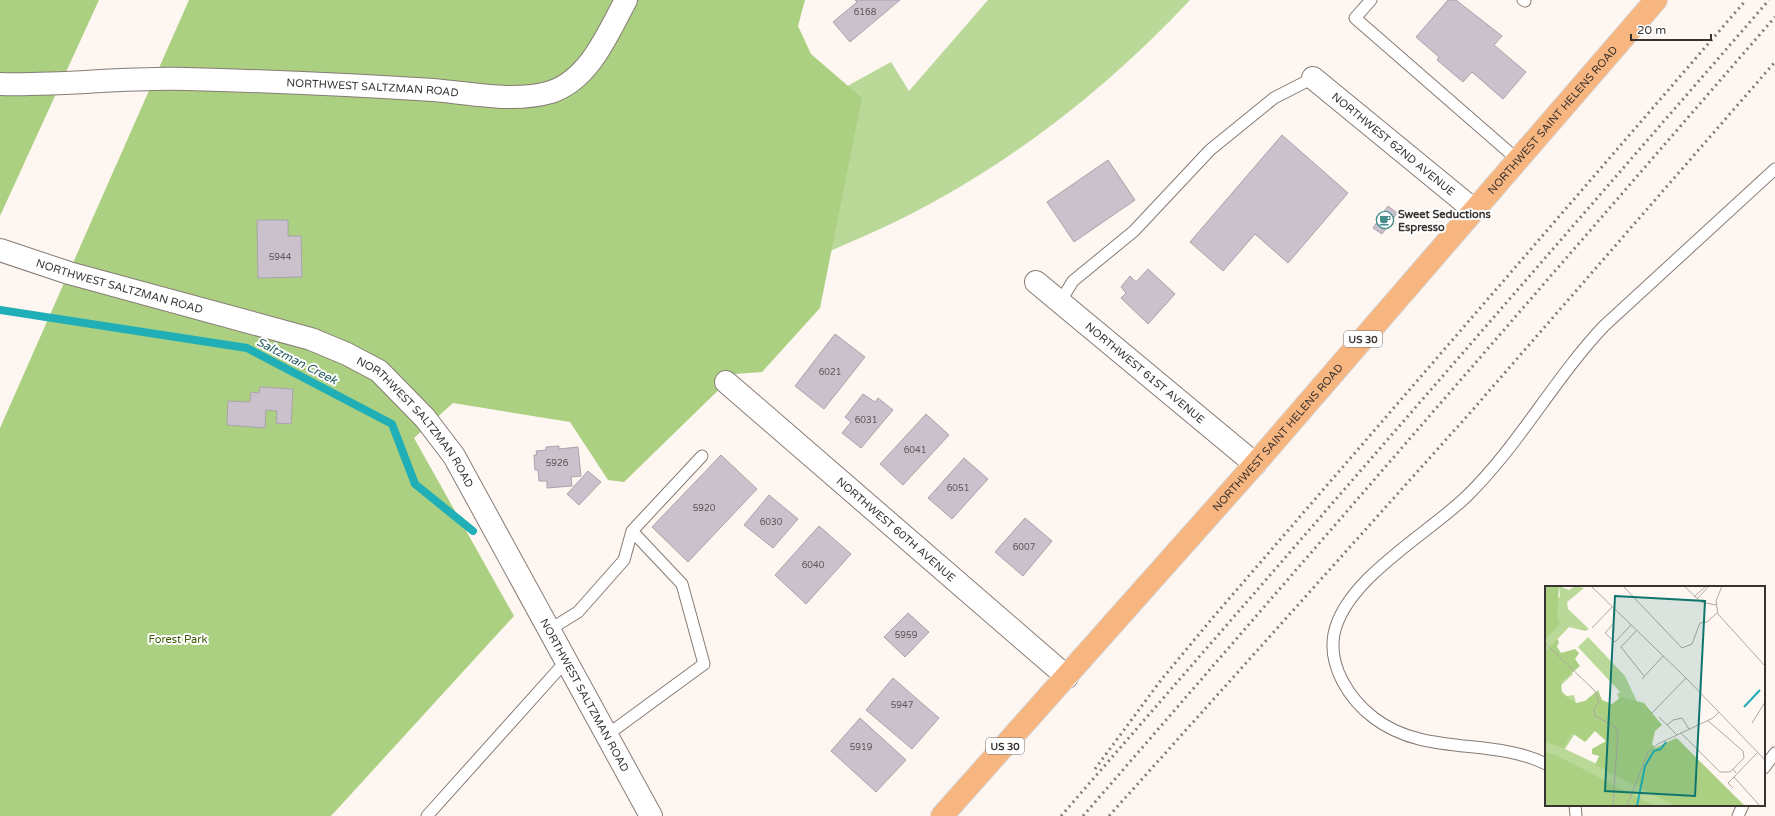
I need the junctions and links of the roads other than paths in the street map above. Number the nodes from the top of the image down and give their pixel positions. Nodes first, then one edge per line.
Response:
1 (626, 0) edge
2 (1371, 0) edge
3 (1656, 0) edge
4 (1313, 78) joint
5 (0, 84) edge
6 (1518, 160) junction
7 (1775, 169) edge
8 (1474, 210) junction
9 (0, 250) edge
10 (1036, 282) dead end
11 (1060, 302) junction
12 (726, 382) dead end
13 (702, 456) dead end
14 (1255, 464) junction
15 (632, 531) junction
16 (549, 630) junction
17 (566, 661) junction
18 (1067, 677) junction
19 (607, 735) junction
20 (1775, 753) edge
21 (1545, 764) edge
22 (1765, 767) edge
23 (1575, 806) edge
24 (1743, 806) edge
25 (427, 816) edge
26 (651, 816) edge
27 (942, 816) edge
28 (1576, 816) edge
29 (1738, 816) edge

1 - 5 street, NORTHWEST SALTZMAN ROAD
2 - 6 lane
3 - 6 highway, NORTHWEST SAINT HELENS ROAD / US 30
4 - 8 street, NORTHWEST 62ND AVENUE
4 - 11 lane
6 - 8 highway, NORTHWEST SAINT HELENS ROAD / US 30
7 - 21 lane
8 - 14 highway, NORTHWEST SAINT HELENS ROAD / US 30
9 - 16 street, NORTHWEST SALTZMAN ROAD
10 - 11 street, NORTHWEST 61ST AVENUE
11 - 14 street, NORTHWEST 61ST AVENUE
12 - 18 street, NORTHWEST 60TH AVENUE
13 - 15 lane
14 - 18 highway, NORTHWEST SAINT HELENS ROAD / US 30
15 - 16 lane
15 - 19 lane
16 - 17 street, NORTHWEST SALTZMAN ROAD
17 - 19 street, NORTHWEST SALTZMAN ROAD
17 - 25 lane
18 - 27 highway, NORTHWEST SAINT HELENS ROAD / US 30
19 - 26 street, NORTHWEST SALTZMAN ROAD
20 - 22 lane
23 - 28 lane
24 - 29 lane

